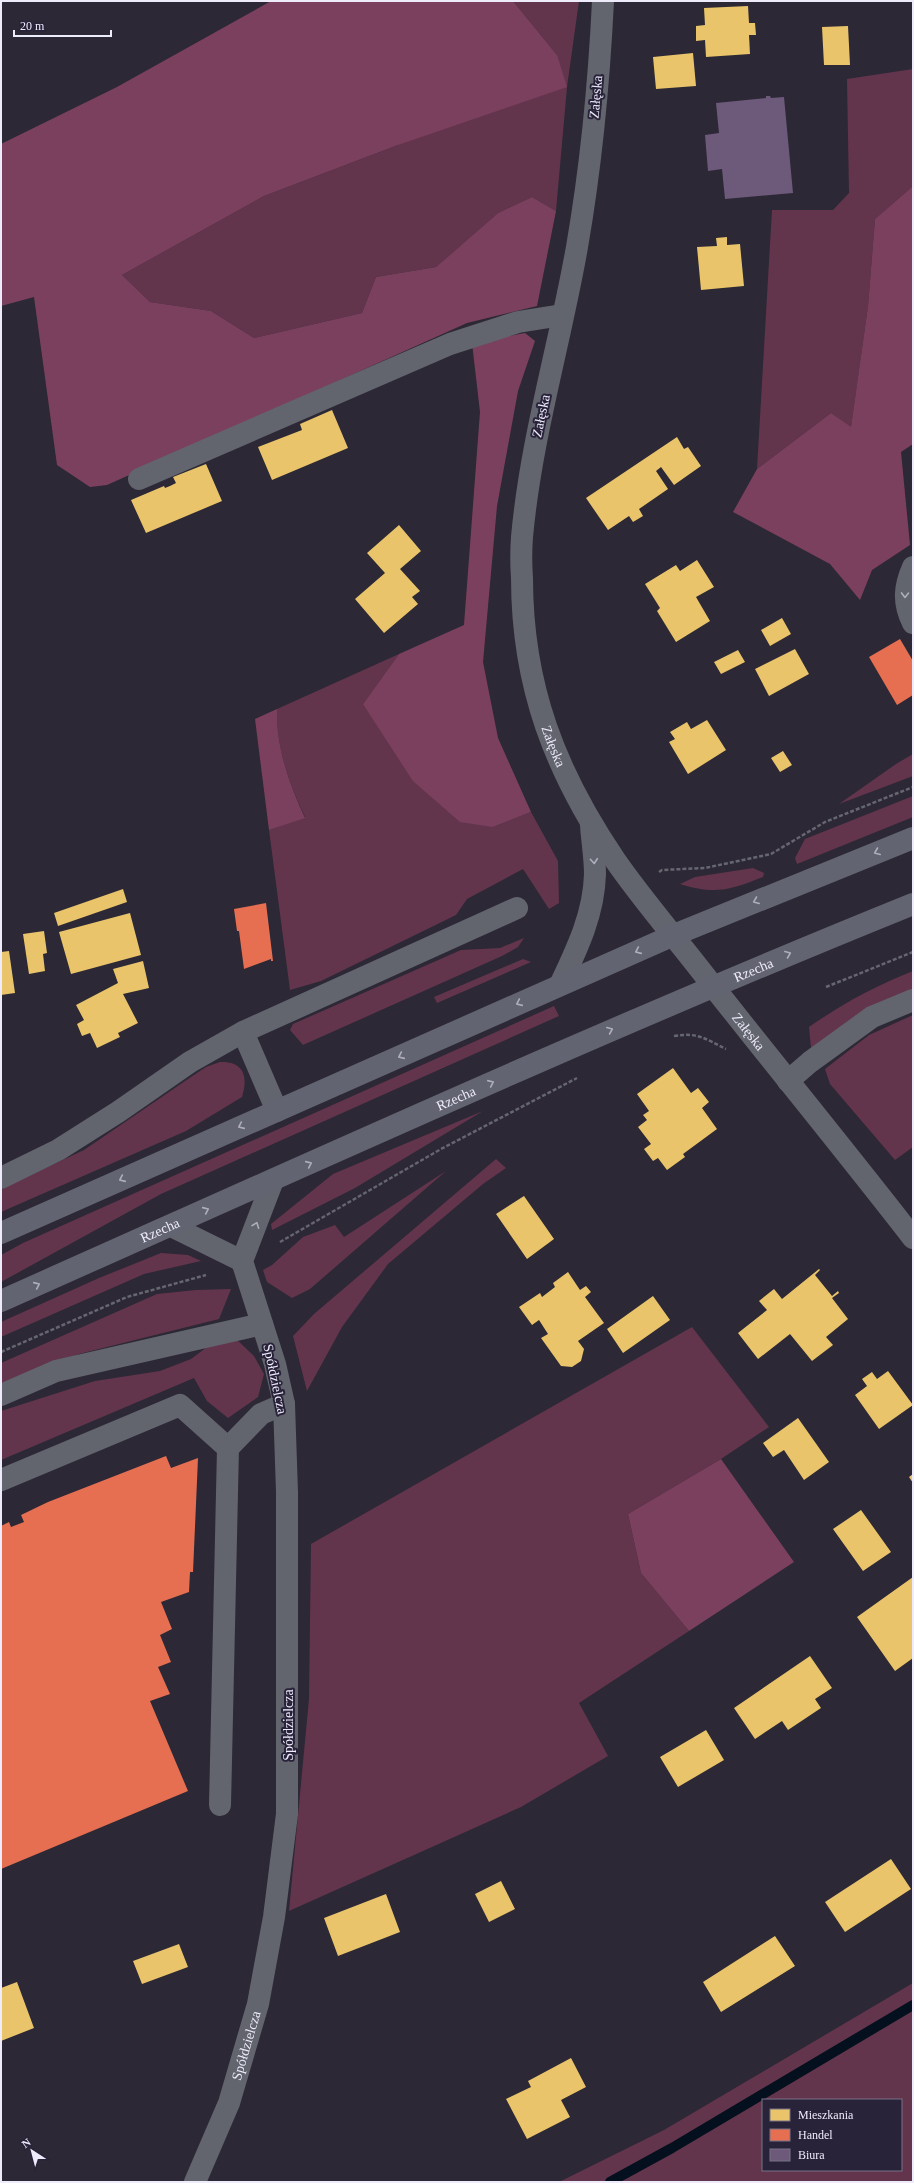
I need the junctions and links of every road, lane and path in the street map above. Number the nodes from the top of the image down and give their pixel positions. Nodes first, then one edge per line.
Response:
1 (603, 1) edge
2 (562, 315) junction
3 (139, 479) dead end
4 (913, 567) edge
5 (913, 623) edge
6 (913, 787) edge
7 (590, 822) junction
8 (913, 838) edge
9 (662, 870) dead end
10 (913, 904) edge
11 (517, 908) dead end
12 (674, 935) junction
13 (913, 952) edge
14 (560, 985) junction
15 (713, 985) junction
16 (826, 987) dead end
17 (913, 1000) edge
18 (243, 1032) junction
19 (672, 1036) dead end
20 (728, 1051) dead end
21 (580, 1076) dead end
22 (788, 1081) junction
23 (276, 1111) junction
24 (1, 1178) edge
25 (273, 1180) junction
26 (171, 1226) junction
27 (1, 1233) edge
28 (913, 1238) edge
29 (242, 1261) junction
30 (1, 1301) edge
31 (262, 1324) junction
32 (1, 1352) edge
33 (1, 1396) edge
34 (284, 1404) junction
35 (228, 1448) junction
36 (1, 1480) edge
37 (220, 1806) dead end
38 (195, 2182) edge

1 - 2 street, Załęska
2 - 3 street
2 - 7 street, Załęska
4 -> 5 street
6 - 9 path
7 - 12 street, Załęska
7 -> 14 street, Załęska
8 -> 12 main road
15 -> 10 main road, Rzecha
11 - 18 street
12 -> 14 main road
12 - 15 street, Załęska
13 - 16 path
14 -> 23 main road
15 - 22 street, Załęska
25 -> 15 main road, Rzecha
17 - 22 street
18 - 23 street
18 - 24 street
19 - 20 path
21 - 29 path
22 - 28 street, Załęska
23 -> 27 main road
26 -> 25 main road, Rzecha
29 -> 25 street
26 - 29 street
30 -> 26 main road, Rzecha
29 - 31 street, Spółdzielcza
29 - 32 path
31 - 33 street
31 - 34 street, Spółdzielcza
34 - 35 street
34 - 38 street, Spółdzielcza
35 - 36 street
35 - 37 street

